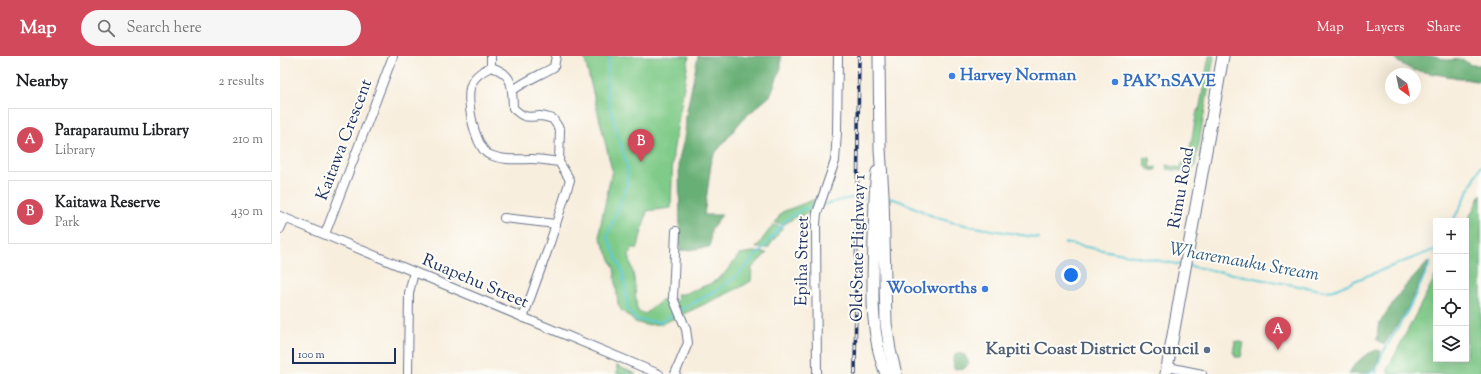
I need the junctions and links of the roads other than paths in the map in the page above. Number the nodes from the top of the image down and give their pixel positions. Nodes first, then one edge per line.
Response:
1 (393, 56) edge
2 (492, 56) edge
3 (556, 56) edge
4 (838, 56) edge
5 (879, 56) edge
6 (1222, 56) edge
7 (490, 67) junction
8 (512, 91) junction
9 (559, 162) junction
10 (879, 198) junction
11 (282, 217) edge
12 (504, 218) dead end
13 (556, 224) junction
14 (280, 229) edge
15 (676, 231) dead end
16 (325, 234) junction
17 (414, 272) junction
18 (524, 318) junction
19 (1167, 371) edge
20 (408, 374) edge
21 (659, 374) edge
22 (675, 374) edge
23 (817, 374) edge
24 (886, 374) edge
25 (896, 374) edge
26 (1202, 374) edge

1 - 16 street, Kaitawa Crescent
2 - 7 street
3 - 8 street
4 - 23 street, Epiha Street
5 - 10 main road, Old State Highway 1
6 - 19 main road, Rimu Road
7 - 8 street
7 - 9 street
8 - 9 street
9 - 13 street
10 - 24 main road, Old State Highway 1
10 - 25 main road, Old State Highway 1
11 - 14 street
11 - 16 street, Ruapehu Street
12 - 13 street
13 - 18 street
15 - 22 street
16 - 17 street, Ruapehu Street
17 - 18 street, Ruapehu Street
17 - 20 street
18 - 21 street, Ruapehu Street
19 - 26 street

